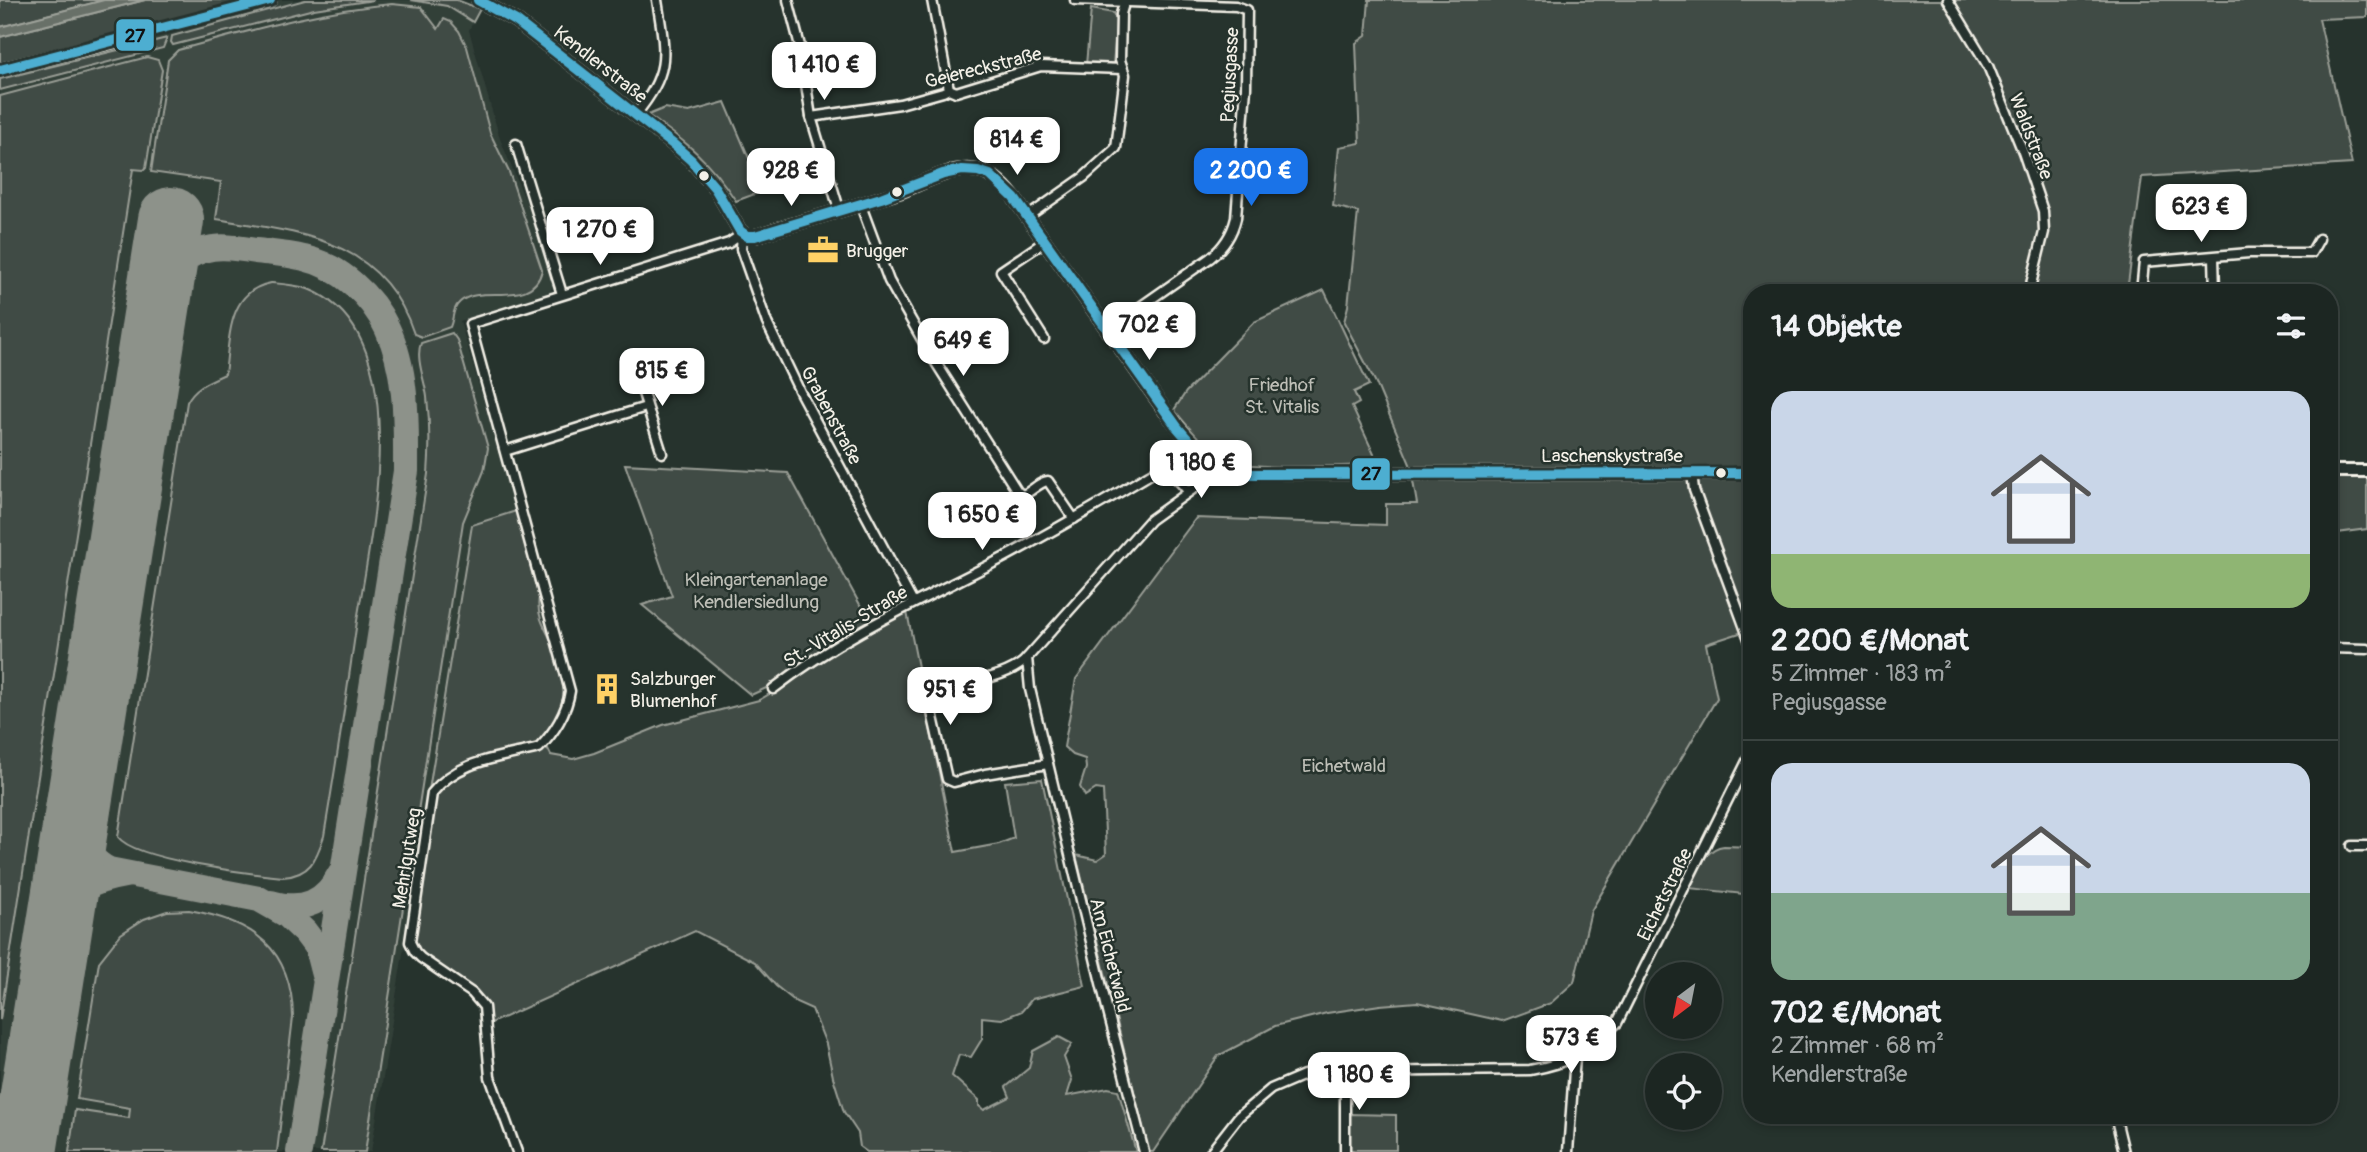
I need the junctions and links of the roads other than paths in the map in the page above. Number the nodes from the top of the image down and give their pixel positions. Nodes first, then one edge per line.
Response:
1 (478, 0) edge
2 (657, 0) edge
3 (788, 0) edge
4 (932, 0) edge
5 (1075, 0) edge
6 (1948, 0) edge
7 (1125, 1) edge
8 (1187, 2) edge
9 (123, 39) tunnel mouth
10 (1122, 69) junction
11 (0, 71) edge
12 (949, 89) junction
13 (636, 114) junction
14 (811, 117) junction
15 (516, 144) dead end
16 (860, 203) junction
17 (839, 209) junction
18 (1027, 217) junction
19 (742, 234) junction
20 (2319, 239) dead end
21 (1044, 242) junction
22 (2214, 257) junction
23 (2031, 284) edge
24 (2142, 284) edge
25 (2215, 284) edge
26 (562, 294) junction
27 (1107, 330) junction
28 (1044, 339) dead end
29 (636, 371) dead end
30 (646, 407) junction
31 (505, 452) junction
32 (662, 453) dead end
33 (1221, 469) junction
34 (2338, 471) edge
35 (2367, 471) edge
36 (1692, 472) junction
37 (1743, 473) edge
38 (1188, 491) junction
39 (1074, 519) junction
40 (913, 603) junction
41 (1743, 623) edge
42 (2338, 648) edge
43 (2367, 649) edge
44 (1027, 658) junction
45 (773, 689) dead end
46 (1048, 764) junction
47 (1743, 769) edge
48 (2352, 846) dead end
49 (2367, 846) edge
50 (1575, 1057) junction
51 (1345, 1072) junction
52 (2117, 1124) edge
53 (517, 1152) edge
54 (1144, 1152) edge
55 (1211, 1152) edge
56 (1345, 1152) edge
57 (1568, 1152) edge
58 (2124, 1152) edge

1 - 13 street, Kendlerstraße
2 - 13 street
3 - 14 street
4 - 12 street
5 - 7 street
6 - 23 street, Waldstraße
7 - 8 street
7 - 10 street
8 - 27 street, Pegiusgasse
9 - 11 street
10 - 12 street, Geiereckstraße
10 - 18 street
12 - 14 street, Geiereckstraße
13 - 19 street, Kendlerstraße
14 - 17 street
15 - 26 street
16 - 17 street
16 - 18 street
16 - 39 street
17 - 19 street
18 - 21 street
19 - 26 street
19 - 40 street, Grabenstraße
20 - 22 street
21 - 27 street
21 - 28 street
22 - 24 street
22 - 25 street
26 - 31 street, Mehrlgutweg
27 - 33 street
29 - 30 street
30 - 31 street
30 - 32 street
31 - 53 street, Mehrlgutweg
33 - 36 street, Laschenskystraße
33 - 38 street
34 - 35 street
36 - 37 street, Laschenskystraße
36 - 41 street
38 - 39 street, St.-Vitalis-Straße
38 - 44 street
39 - 40 street, St.-Vitalis-Straße
40 - 45 street, St.-Vitalis-Straße
42 - 43 street
44 - 46 street, Am Eichetwald
44 - 46 street
46 - 54 street, Am Eichetwald
47 - 50 street, Eichetstraße
48 - 49 street
50 - 51 street, Eichetstraße
50 - 57 street
51 - 55 street, Eichetstraße
51 - 56 street
52 - 58 street

